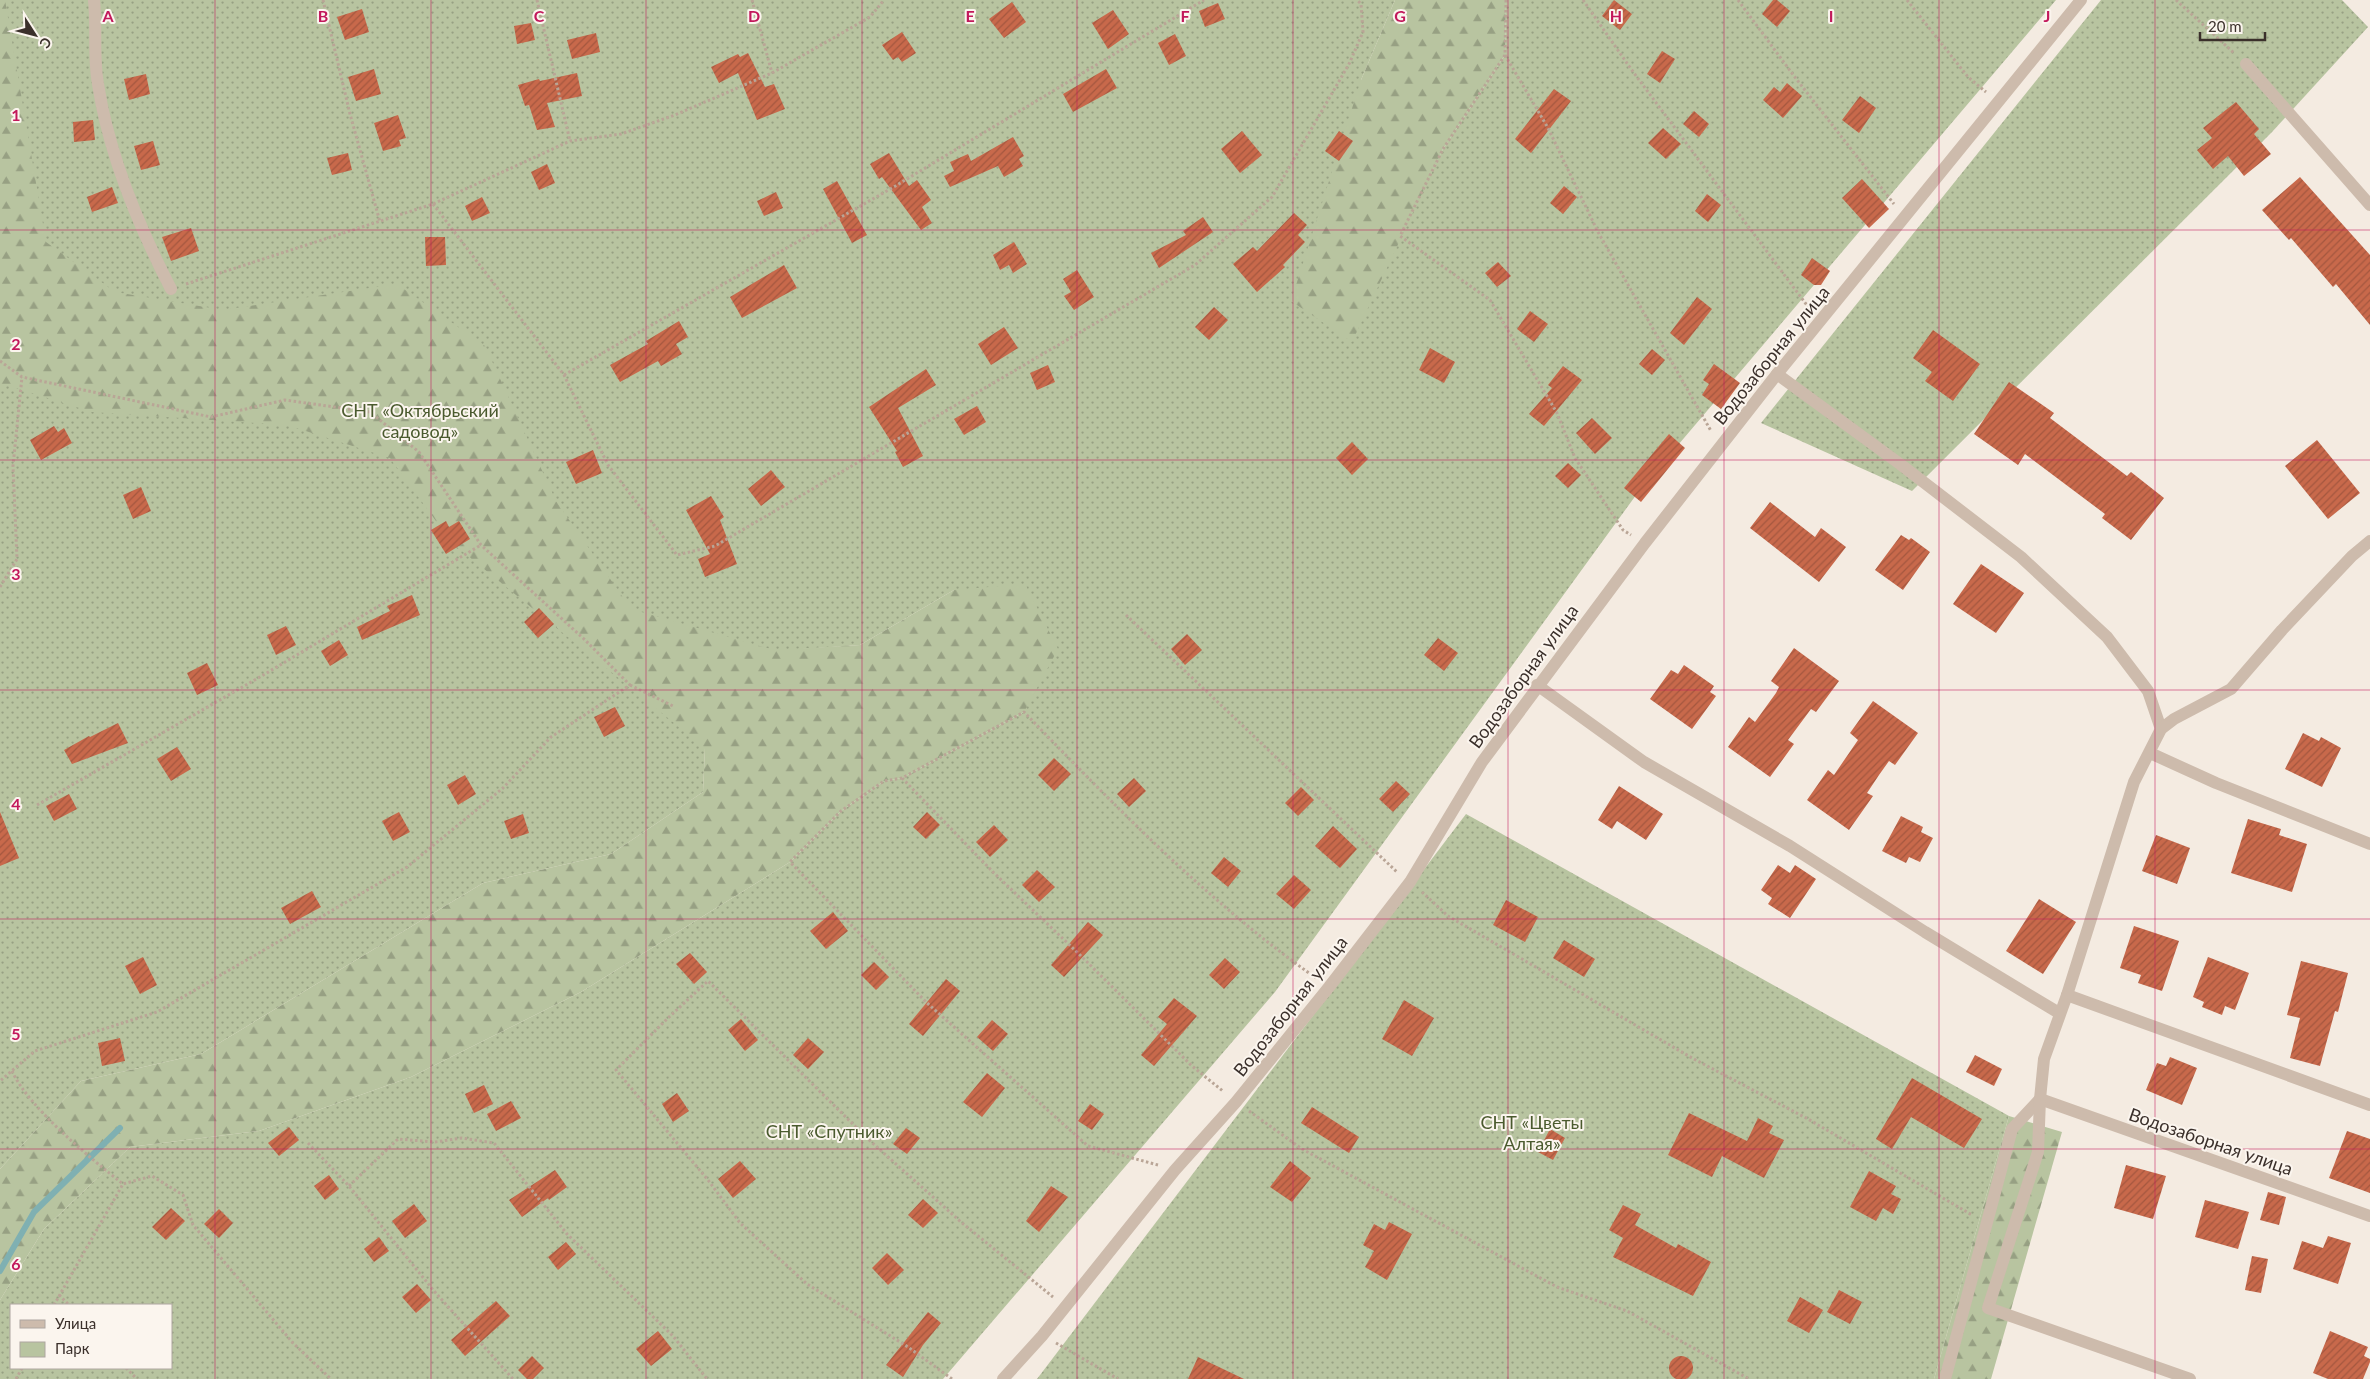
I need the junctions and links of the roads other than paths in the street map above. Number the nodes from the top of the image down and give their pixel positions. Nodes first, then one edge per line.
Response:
1 (94, 0) edge
2 (2081, 0) edge
3 (2246, 64) road end
4 (2370, 205) edge
5 (171, 289) road end
6 (1777, 374) junction
7 (2370, 541) edge
8 (1537, 685) junction
9 (2161, 729) junction
10 (2150, 753) junction
11 (2370, 844) edge
12 (2067, 995) junction
13 (2059, 1013) junction
14 (2040, 1099) junction
15 (2370, 1105) edge
16 (2370, 1216) edge
17 (1004, 1379) edge
18 (1945, 1379) edge
19 (2190, 1379) edge

1 - 5 street
2 - 6 street, Водозаборная улица
3 - 4 street
6 - 8 street, Водозаборная улица
6 - 9 street
7 - 9 street
8 - 13 street
8 - 17 street, Водозаборная улица
9 - 10 street
10 - 11 street
10 - 12 street
12 - 13 street
12 - 15 street
13 - 14 street
14 - 16 street, Водозаборная улица
14 - 18 street
14 - 19 street

